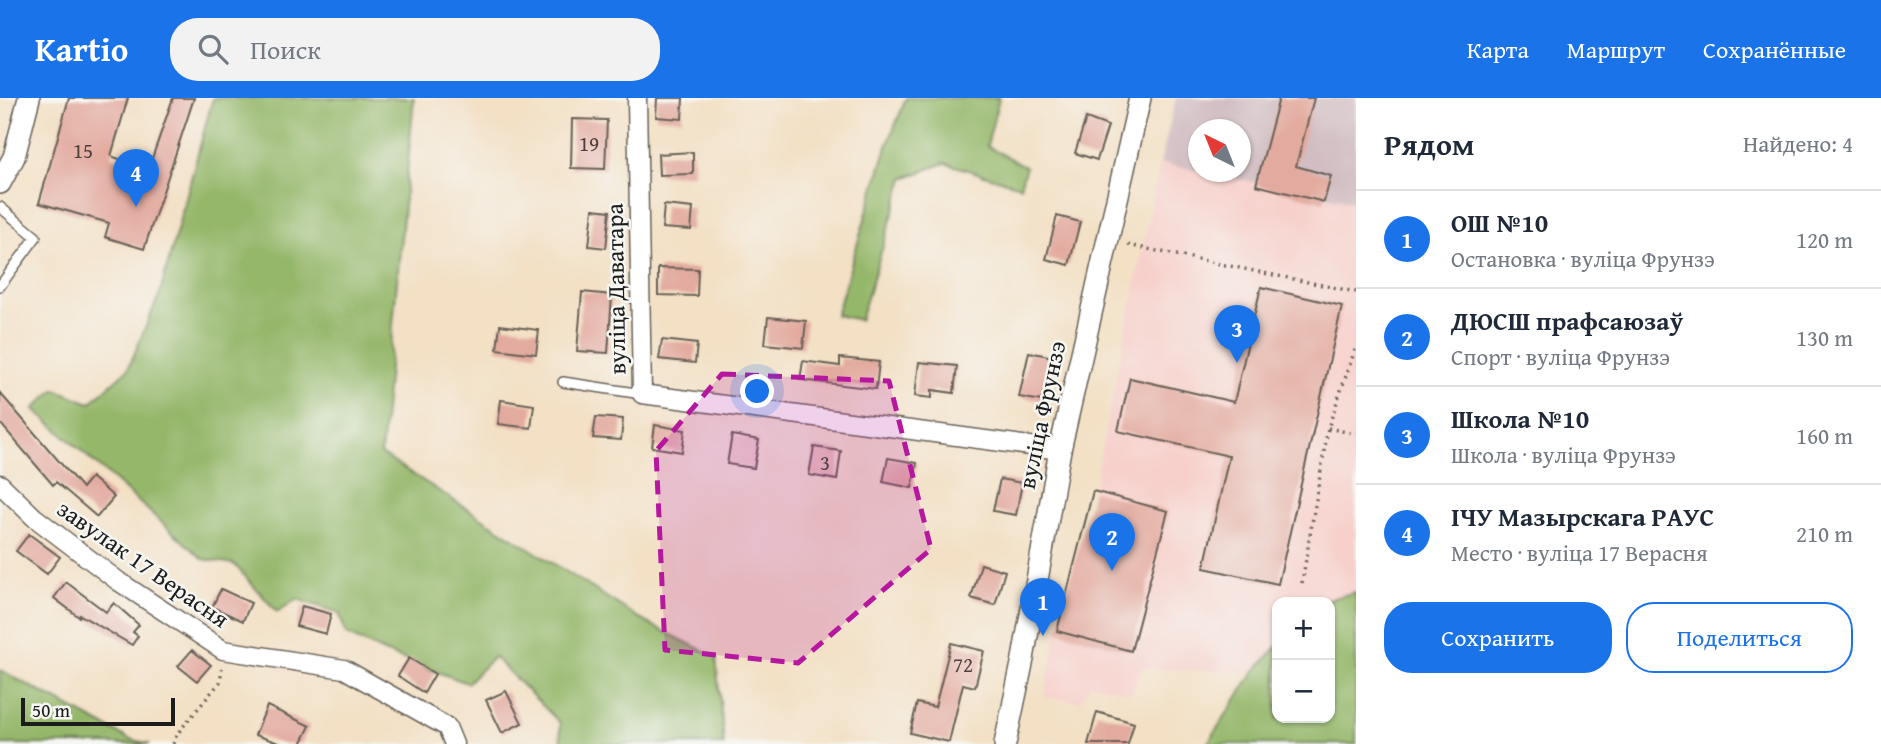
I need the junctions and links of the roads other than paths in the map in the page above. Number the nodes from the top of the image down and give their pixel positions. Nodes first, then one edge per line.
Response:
1 (29, 98) edge
2 (637, 98) edge
3 (1140, 98) edge
4 (0, 183) edge
5 (0, 206) edge
6 (0, 286) edge
7 (563, 382) dead end
8 (642, 394) junction
9 (1060, 450) junction
10 (0, 484) edge
11 (454, 744) edge
12 (1004, 744) edge

1 - 4 street
2 - 8 street, вуліца Даватара
3 - 9 street, вуліца Фрунзэ
5 - 6 lane
7 - 8 lane
8 - 9 street, вуліца Даватара
9 - 12 street, вуліца Фрунзэ
10 - 11 street, завулак 17 Верасня

